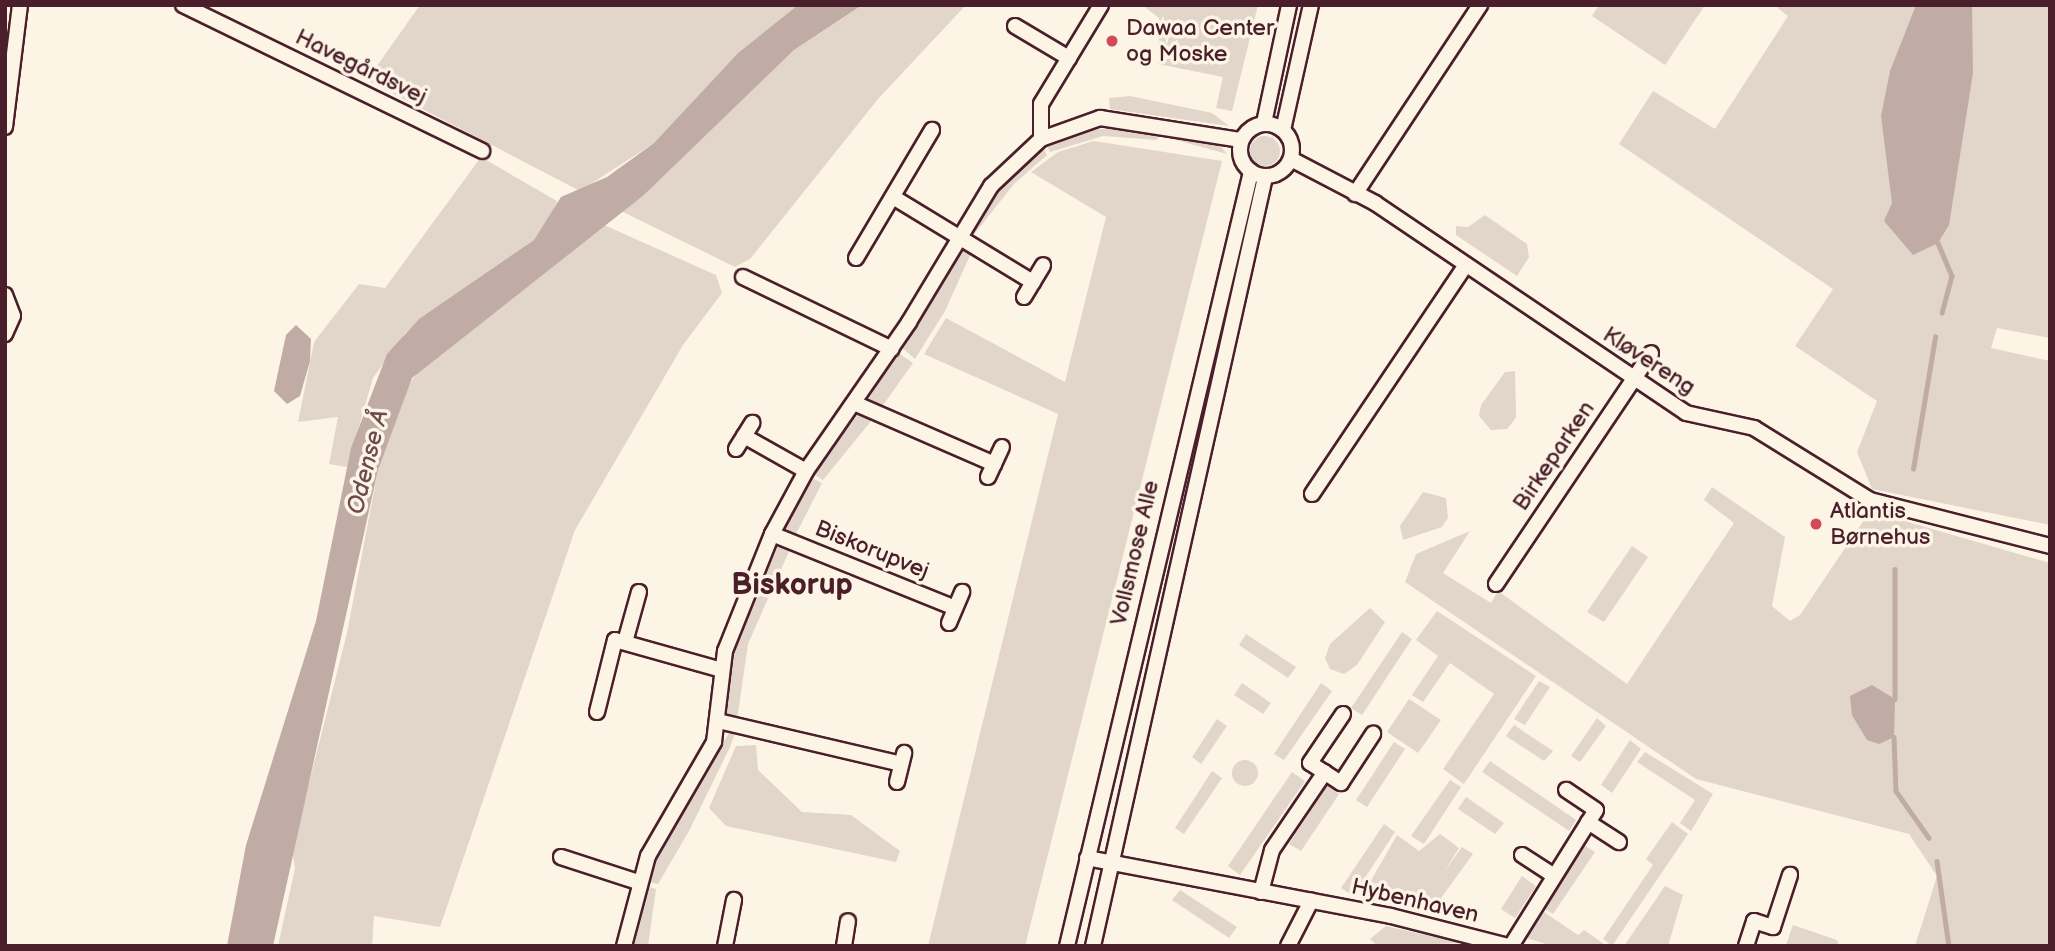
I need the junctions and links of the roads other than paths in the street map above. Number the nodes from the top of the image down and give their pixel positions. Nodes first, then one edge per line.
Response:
1 (20, 5) edge
2 (183, 5) edge
3 (1101, 5) edge
4 (1289, 5) edge
5 (1311, 5) edge
6 (1480, 5) edge
7 (1014, 26) dead end
8 (1069, 58) junction
9 (1264, 123) junction
10 (5, 127) edge
11 (1283, 130) junction
12 (932, 131) dead end
13 (1041, 139) junction
14 (1241, 140) junction
15 (482, 151) dead end
16 (1291, 159) junction
17 (1258, 174) junction
18 (1355, 194) junction
19 (893, 197) junction
20 (960, 238) junction
21 (856, 258) dead end
22 (1043, 265) dead end
23 (1466, 265) junction
24 (743, 277) dead end
25 (1033, 282) junction
26 (5, 295) edge
27 (1024, 297) dead end
28 (5, 334) edge
29 (892, 349) junction
30 (1650, 353) dead end
31 (1633, 378) junction
32 (854, 403) junction
33 (752, 423) dead end
34 (1002, 447) dead end
35 (806, 471) junction
36 (1312, 494) dead end
37 (772, 534) junction
38 (2050, 546) edge
39 (1496, 584) dead end
40 (639, 592) dead end
41 (962, 592) dead end
42 (955, 608) junction
43 (949, 624) dead end
44 (625, 642) junction
45 (722, 670) junction
46 (597, 712) dead end
47 (1343, 714) dead end
48 (718, 721) junction
49 (1373, 734) dead end
50 (1325, 772) junction
51 (897, 782) dead end
52 (1566, 790) dead end
53 (1588, 821) junction
54 (1619, 842) dead end
55 (1522, 855) dead end
56 (561, 856) dead end
57 (1087, 858) junction
58 (1112, 864) junction
59 (1553, 875) junction
60 (1790, 875) dead end
61 (639, 881) junction
62 (1261, 892) junction
63 (734, 900) dead end
64 (1311, 901) junction
65 (848, 921) dead end
66 (624, 946) edge
67 (725, 946) edge
68 (844, 946) edge
69 (1067, 946) edge
70 (1093, 946) edge
71 (1288, 946) edge
72 (1510, 946) edge
73 (1746, 946) edge

1 - 10 street
2 - 15 street, Havegårdsvej
3 - 8 street
4 - 9 street
5 - 11 street
6 - 18 street
7 - 8 street
8 - 13 street
9 - 11 street
9 - 14 street
11 - 16 street
12 - 19 street
13 - 14 street
13 - 20 street
14 - 17 street
16 - 17 street
16 - 18 street, Kløvereng
17 - 57 street, Vollsmose Alle
17 - 58 street, Vollsmose Alle
18 - 23 street, Kløvereng
19 - 20 street
19 - 21 street
20 - 25 street
20 - 29 street
22 - 25 street
23 - 31 street, Kløvereng
23 - 36 street
24 - 29 street
25 - 27 street
26 - 28 street
29 - 32 street
30 - 31 street, Birkeparken
31 - 38 street, Kløvereng
31 - 39 street, Birkeparken
32 - 34 street
32 - 35 street
33 - 35 street
35 - 37 street
37 - 42 street, Biskorupvej
37 - 45 street
40 - 44 street
41 - 42 street
42 - 43 street
44 - 45 street
44 - 46 street
45 - 48 street
47 - 50 street
48 - 51 street
48 - 61 street
49 - 50 street
50 - 62 street
52 - 53 street
53 - 54 street
53 - 59 street, Hybenhaven
55 - 59 street
56 - 61 street
57 - 58 street, Hybenhaven
57 - 69 street, Vollsmose Alle
58 - 62 street, Hybenhaven
58 - 70 street, Vollsmose Alle
59 - 72 street, Hybenhaven
60 - 73 street
61 - 66 street
62 - 64 street, Hybenhaven
63 - 67 street
64 - 71 street
64 - 72 street, Hybenhaven
65 - 68 street

